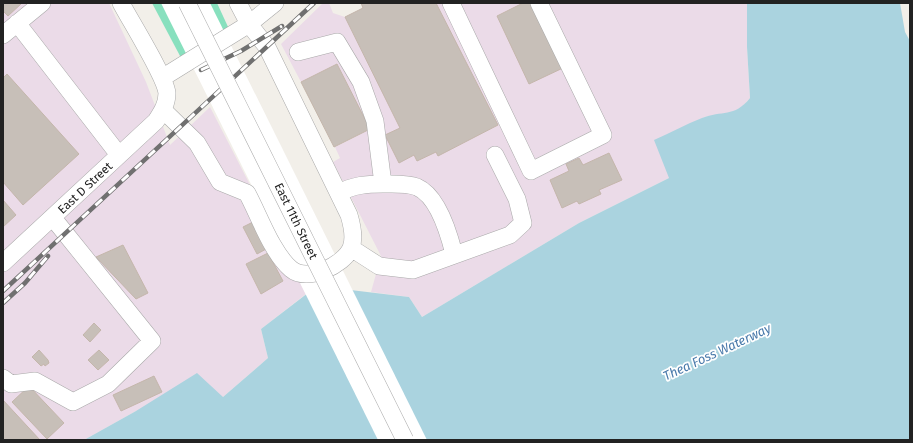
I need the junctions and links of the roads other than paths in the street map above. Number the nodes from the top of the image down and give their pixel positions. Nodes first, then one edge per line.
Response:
1 (42, 3) edge
2 (121, 3) edge
3 (187, 3) edge
4 (238, 3) edge
5 (275, 3) edge
6 (451, 3) edge
7 (539, 3) edge
8 (17, 23) junction
9 (249, 24) junction
10 (3, 35) edge
11 (298, 52) dead end
12 (162, 78) junction
13 (163, 110) junction
14 (495, 155) dead end
15 (119, 156) junction
16 (384, 184) junction
17 (338, 193) junction
18 (53, 218) junction
19 (351, 248) junction
20 (454, 254) junction
21 (3, 263) edge
22 (3, 378) edge
23 (405, 440) edge

1 - 8 street
2 - 12 street
3 - 23 street, East 11th Street, bridge
4 - 9 street
5 - 9 street
6 - 7 street
8 - 10 street
8 - 15 street
9 - 12 street
9 - 17 street
11 - 16 street
12 - 13 street
13 - 15 street, East D Street
13 - 19 street
14 - 20 street
15 - 18 street, East D Street
16 - 17 street
16 - 20 street
17 - 19 street
18 - 21 street, East D Street
18 - 22 street
19 - 20 street

